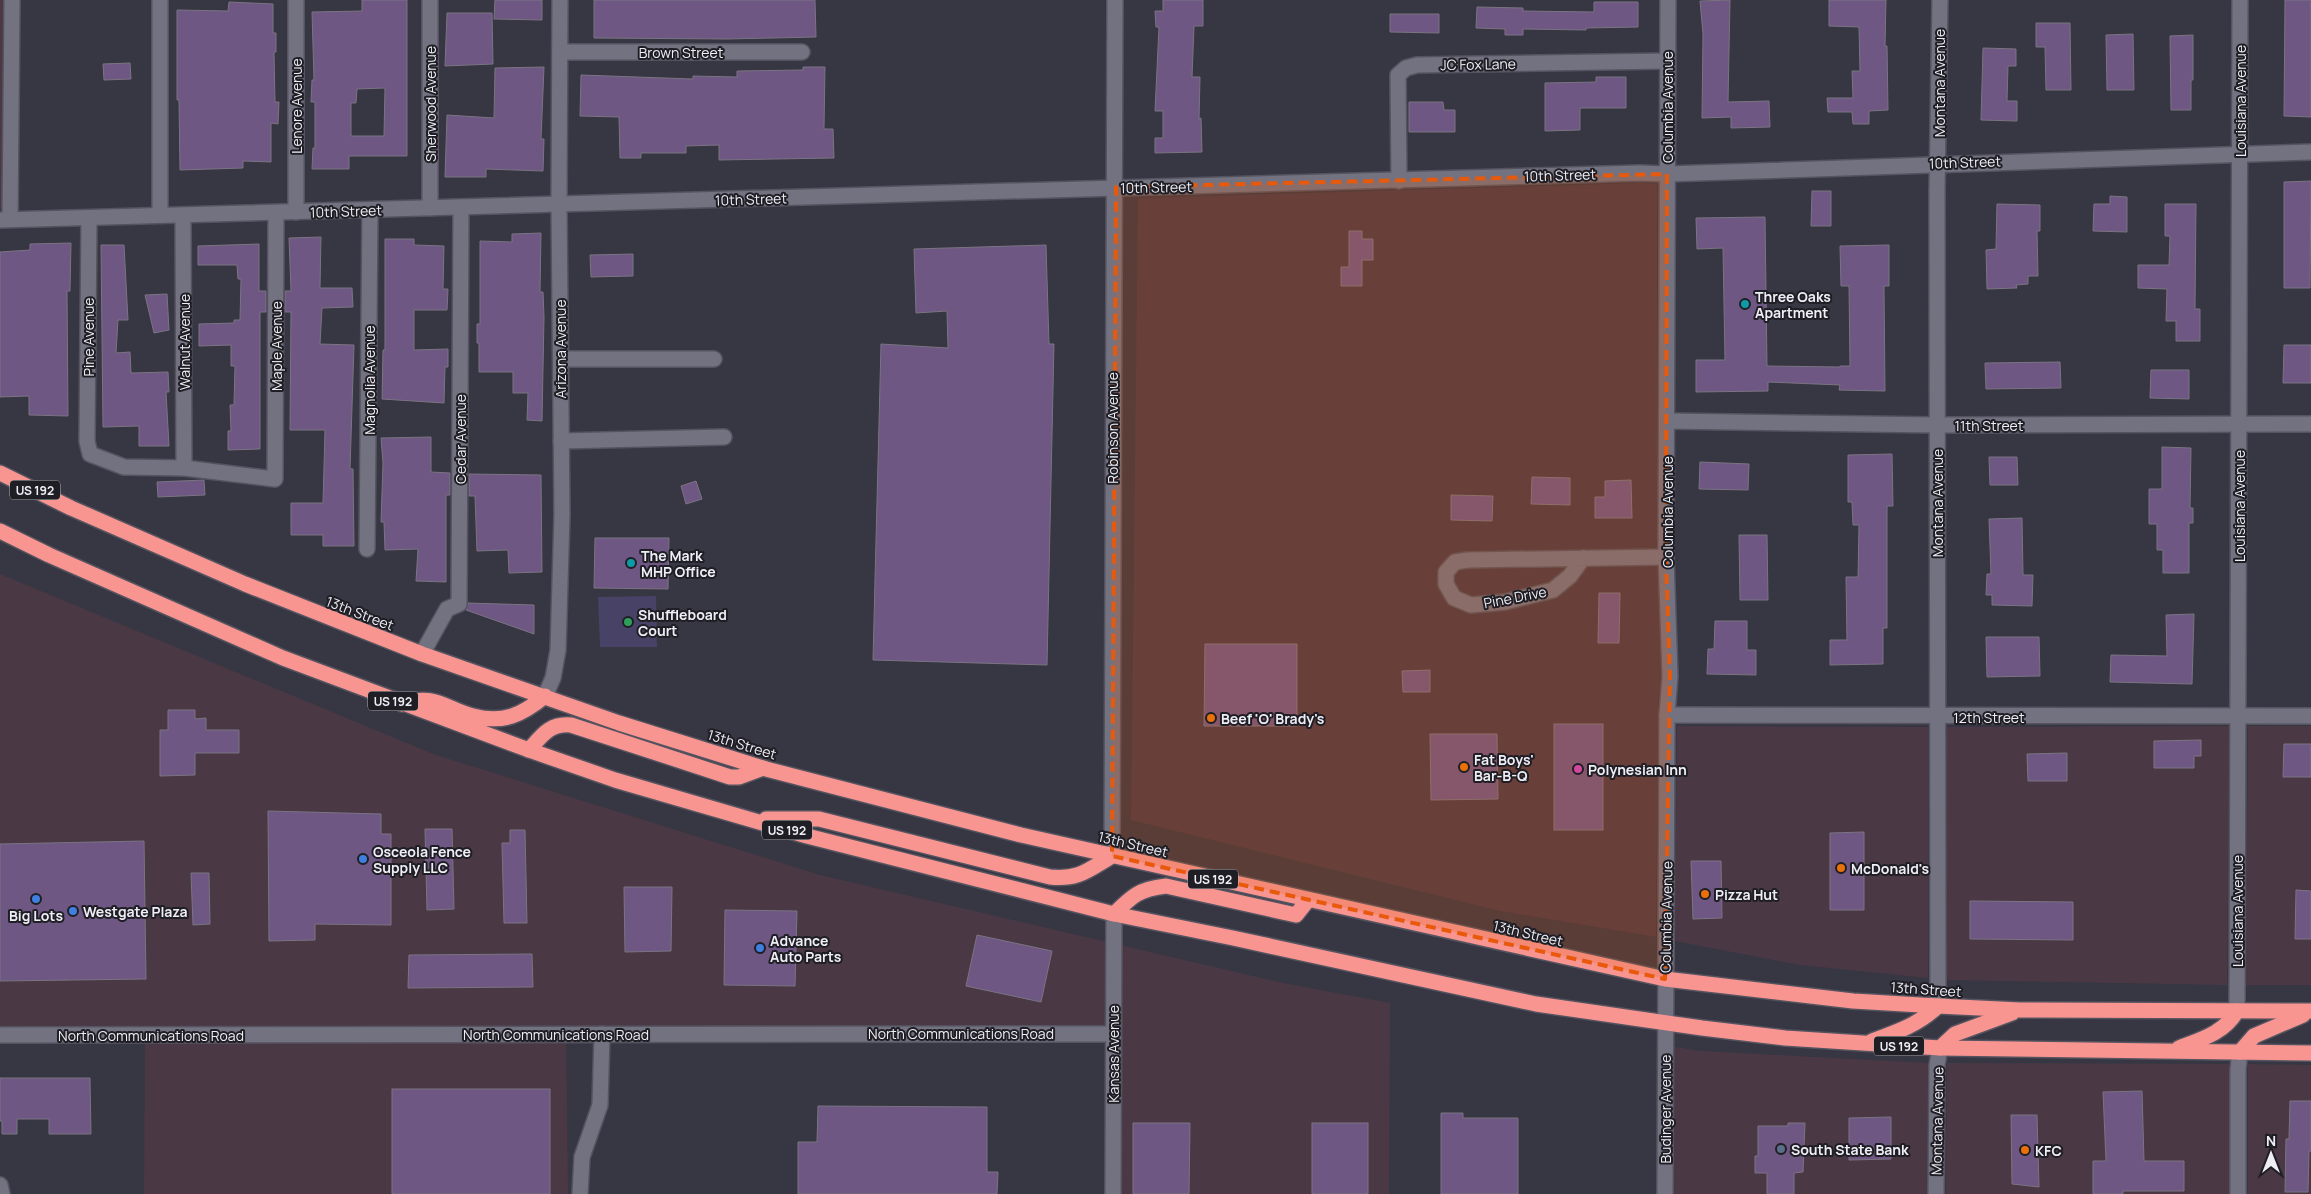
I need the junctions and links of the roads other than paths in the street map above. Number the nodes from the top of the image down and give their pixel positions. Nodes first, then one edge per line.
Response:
1 (12, 0) edge
2 (160, 0) edge
3 (296, 0) edge
4 (430, 0) edge
5 (560, 0) edge
6 (1115, 0) edge
7 (1668, 0) edge
8 (1940, 0) edge
9 (2240, 0) edge
10 (560, 52) junction
11 (802, 52) dead end
12 (1667, 61) junction
13 (2311, 152) edge
14 (2240, 154) junction
15 (1939, 163) junction
16 (1667, 174) junction
17 (1399, 181) junction
18 (1116, 188) junction
19 (559, 204) junction
20 (461, 207) junction
21 (430, 208) junction
22 (370, 210) junction
23 (296, 212) junction
24 (276, 213) junction
25 (160, 216) junction
26 (183, 216) junction
27 (88, 218) junction
28 (5, 220) edge
29 (561, 359) junction
30 (714, 359) dead end
31 (1667, 421) junction
32 (2311, 424) edge
33 (1937, 425) junction
34 (2239, 425) junction
35 (724, 437) dead end
36 (561, 441) junction
37 (184, 468) junction
38 (0, 473) edge
39 (0, 531) edge
40 (367, 549) dead end
41 (1583, 558) junction
42 (1666, 558) junction
43 (422, 654) junction
44 (545, 696) junction
45 (402, 704) junction
46 (1667, 715) junction
47 (2238, 716) junction
48 (2311, 716) edge
49 (1937, 717) junction
50 (529, 750) junction
51 (763, 768) junction
52 (747, 819) junction
53 (1112, 856) junction
54 (1308, 900) junction
55 (1114, 914) junction
56 (1665, 979) junction
57 (1938, 1006) junction
58 (2020, 1010) junction
59 (2237, 1011) junction
60 (2311, 1011) edge
61 (1666, 1024) junction
62 (602, 1034) junction
63 (1112, 1034) junction
64 (0, 1035) edge
65 (1866, 1044) junction
66 (1940, 1048) junction
67 (2171, 1052) junction
68 (2240, 1052) junction
69 (2311, 1053) edge
70 (0, 1185) edge
71 (2, 1194) edge
72 (580, 1194) edge
73 (1113, 1194) edge
74 (1665, 1194) edge
75 (1936, 1194) edge
76 (2238, 1194) edge

1 - 28 street
2 - 25 street
3 - 23 street, Lenore Avenue
4 - 21 street, Sherwood Avenue
5 - 10 street, Arizona Avenue
6 - 18 street, Robinson Avenue
7 - 12 street, Columbia Avenue
8 - 15 street, Montana Avenue
9 - 14 street, Louisiana Avenue
10 - 11 street, Brown Street
10 - 19 street, Arizona Avenue
12 - 16 street, Columbia Avenue
12 - 17 street, JC Fox Lane
13 - 14 street, 10th Street
14 - 15 street, 10th Street
14 - 34 street, Louisiana Avenue
15 - 16 street, 10th Street
15 - 33 street, Montana Avenue
16 - 17 street, 10th Street
16 - 31 street, Columbia Avenue
17 - 18 street, 10th Street
18 - 19 street, 10th Street
18 - 53 street, Robinson Avenue
19 - 20 street, 10th Street
19 - 29 street, Arizona Avenue
20 - 21 street, 10th Street
20 - 43 street, Cedar Avenue
21 - 22 street, 10th Street
22 - 23 street, 10th Street
22 - 40 street, Magnolia Avenue
23 - 24 street, 10th Street
24 - 26 street, 10th Street
24 - 37 street, Maple Avenue
25 - 26 street, 10th Street
25 - 27 street, 10th Street
26 - 37 street, Walnut Avenue
27 - 28 street, 10th Street
27 - 37 street, Pine Avenue
29 - 30 street
29 - 36 street, Arizona Avenue
31 - 33 street, 11th Street
31 - 42 street, Columbia Avenue
32 - 34 street, 11th Street
33 - 34 street, 11th Street
33 - 49 street, Montana Avenue
34 - 47 street, Louisiana Avenue
35 - 36 street
36 - 44 street, Arizona Avenue
38 - 43 highway, 13th Street / US 192
39 - 45 highway, US 192
41 - 41 street, Pine Drive
41 - 42 street, Pine Drive
42 - 46 street, Columbia Avenue
43 - 44 highway, 13th Street / US 192
44 - 45 highway
44 - 51 highway, 13th Street / US 192
45 - 50 highway, US 192
46 - 49 street, 12th Street
46 - 56 street, Columbia Avenue
47 - 48 street, 12th Street
47 - 49 street, 12th Street
47 - 59 street, Louisiana Avenue
49 - 57 street, Montana Avenue
50 - 51 highway
50 - 52 highway, US 192
51 - 53 highway, 13th Street / US 192
52 - 53 highway
52 - 55 highway, US 192
53 - 54 highway, 13th Street / US 192
54 - 55 highway
54 - 56 highway, 13th Street / US 192
55 - 61 highway, US 192
55 - 63 street, Kansas Avenue
56 - 57 highway, 13th Street / US 192
56 - 61 street, Columbia Avenue
57 - 58 highway, 13th Street / US 192
57 - 65 highway
58 - 59 highway, 13th Street / US 192
58 - 66 highway
59 - 60 highway, 13th Street / US 192
59 - 67 highway
60 - 68 highway
61 - 65 highway, US 192
61 - 74 street, Budinger Avenue
62 - 63 street, North Communications Road
62 - 64 street, North Communications Road
62 - 72 street
63 - 73 street, Kansas Avenue
65 - 66 highway, US 192
66 - 67 highway, US 192
66 - 75 street, Montana Avenue
67 - 68 highway, US 192
68 - 69 highway, US 192
68 - 76 street
70 - 71 street

